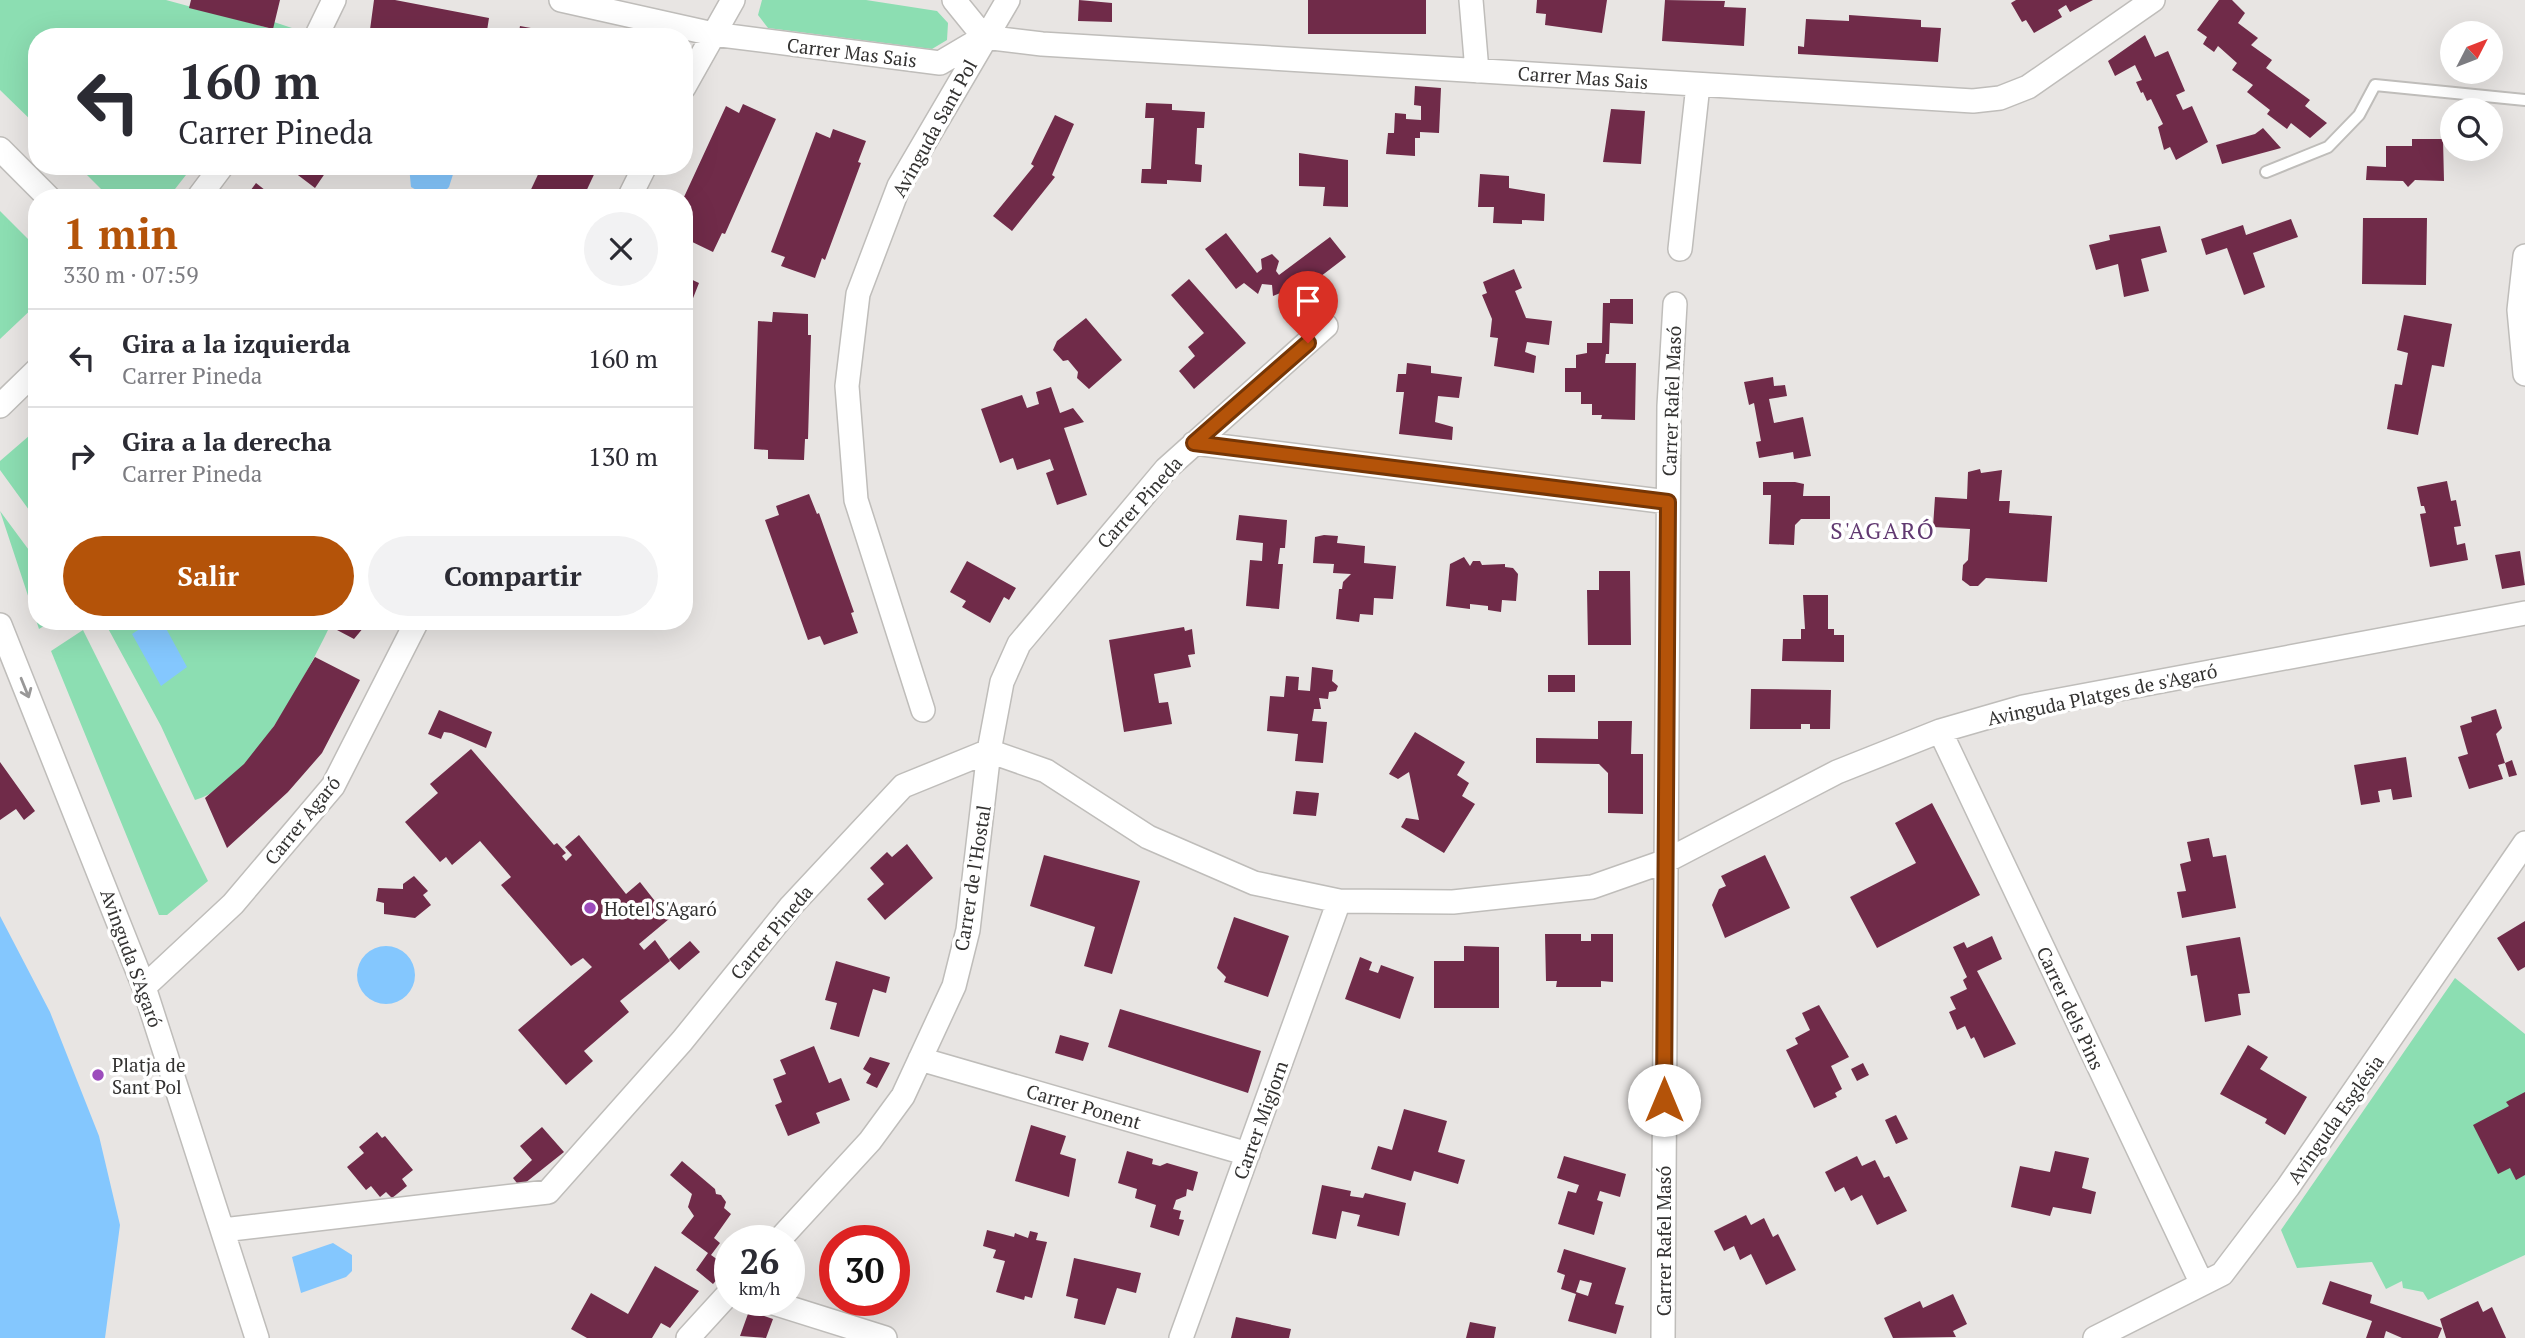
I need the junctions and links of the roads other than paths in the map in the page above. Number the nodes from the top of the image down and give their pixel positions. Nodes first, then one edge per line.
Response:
1 (334, 0) edge
2 (561, 0) edge
3 (733, 0) edge
4 (954, 0) edge
5 (1008, 0) edge
6 (1471, 0) edge
7 (2146, 2) edge
8 (320, 28) edge
9 (686, 28) edge
10 (693, 30) edge
11 (713, 34) junction
12 (984, 37) junction
13 (693, 71) edge
14 (1477, 71) junction
15 (1698, 85) junction
16 (2525, 100) edge
17 (0, 149) edge
18 (2266, 172) dead end
19 (39, 189) edge
20 (1680, 249) dead end
21 (2525, 256) edge
22 (1675, 304) dead end
23 (1326, 326) dead end
24 (2525, 374) edge
25 (28, 379) edge
26 (0, 406) edge
27 (1194, 443) junction
28 (1668, 502) junction
29 (2525, 612) edge
30 (0, 625) edge
31 (412, 630) edge
32 (923, 710) dead end
33 (1940, 731) junction
34 (989, 751) junction
35 (2525, 843) edge
36 (1666, 861) junction
37 (1339, 901) junction
38 (144, 987) junction
39 (920, 1059) junction
40 (1248, 1154) junction
41 (793, 1225) edge
42 (223, 1230) junction
43 (2202, 1284) junction
44 (714, 1310) edge
45 (805, 1313) edge
46 (257, 1338) edge
47 (688, 1338) edge
48 (885, 1338) edge
49 (1181, 1338) edge
50 (1663, 1338) edge
51 (2095, 1338) edge

1 - 8 street
2 - 9 street, Carrer Mas Sais
3 - 11 street
4 - 12 street
5 - 12 street, Avinguda Sant Pol
6 - 14 street
7 - 15 street, Carrer Mas Sais
10 - 11 street, Carrer Mas Sais
11 - 12 street, Carrer Mas Sais
11 - 13 street
12 - 14 street, Carrer Mas Sais
12 - 32 street, Avinguda Sant Pol
14 - 15 street, Carrer Mas Sais
15 - 20 street
16 - 18 lane
17 - 19 street
21 - 24 street
22 - 28 street, Carrer Rafel Masó
23 - 27 street, Carrer Pineda
25 - 26 street
27 - 28 street, Carrer Pineda
27 - 34 street, Carrer Pineda
28 - 36 street, Carrer Rafel Masó
29 - 33 street, Avinguda Platges de s'Agaró
30 -> 38 street, Avinguda S'Agaró
31 - 38 street, Carrer Agaró
33 - 36 street, Avinguda Platges de s'Agaró
33 - 43 street, Carrer dels Pins
34 - 37 street, Avinguda Platges de s'Agaró
34 - 39 street, Carrer de l'Hostal
34 - 42 street, Carrer Pineda
35 - 43 street, Avinguda Església
36 - 37 street, Avinguda Platges de s'Agaró
36 - 50 street, Carrer Rafel Masó
37 - 40 street, Carrer Migjorn
38 - 42 street, Avinguda S'Agaró
39 - 40 street, Carrer Ponent
39 - 41 street, Carrer de l'Hostal
40 - 49 street, Carrer Migjorn
42 - 46 street, Avinguda S'Agaró
43 - 51 street, Avinguda Església
44 - 47 street
45 - 48 street

